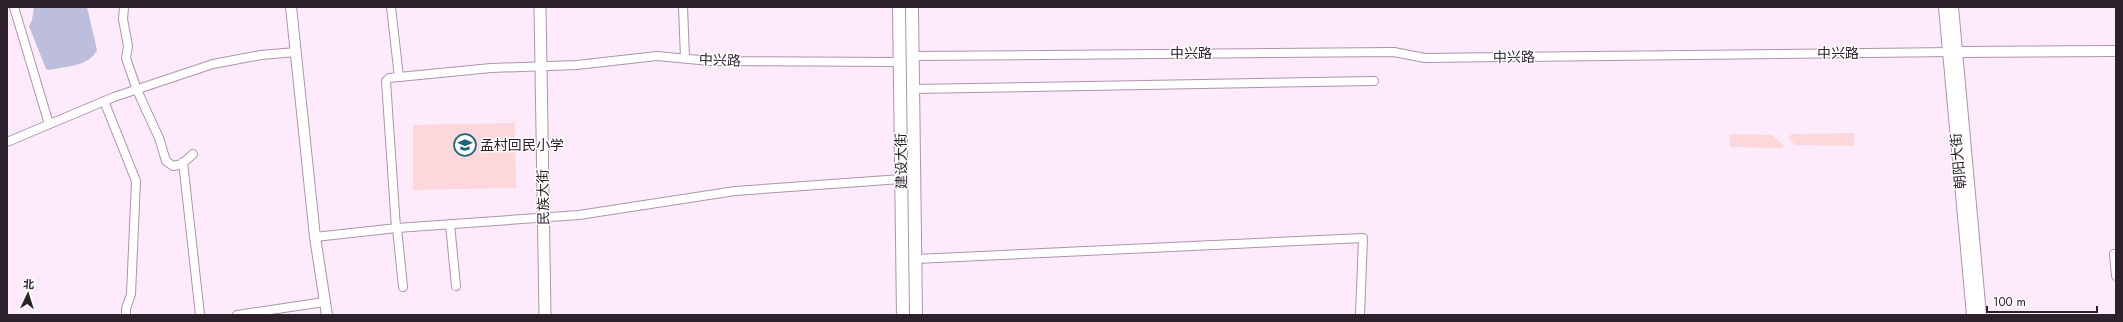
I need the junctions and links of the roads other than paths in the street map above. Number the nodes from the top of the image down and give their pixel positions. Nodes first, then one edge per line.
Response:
1 (14, 7) edge
2 (124, 7) edge
3 (291, 7) edge
4 (391, 7) edge
5 (540, 7) edge
6 (683, 7) edge
7 (899, 7) edge
8 (912, 7) edge
9 (1944, 7) edge
10 (1953, 7) edge
11 (2116, 51) edge
12 (296, 52) junction
13 (1953, 52) junction
14 (913, 56) junction
15 (685, 58) junction
16 (900, 62) junction
17 (541, 67) junction
18 (399, 77) junction
19 (1374, 80) dead end
20 (913, 89) junction
21 (137, 90) junction
22 (104, 101) junction
23 (49, 124) junction
24 (7, 142) edge
25 (193, 154) dead end
26 (183, 162) junction
27 (901, 179) junction
28 (543, 218) junction
29 (450, 224) junction
30 (397, 228) junction
31 (315, 237) junction
32 (2114, 254) dead end
33 (916, 258) junction
34 (2116, 276) edge
35 (456, 286) dead end
36 (403, 287) dead end
37 (324, 302) junction
38 (126, 315) edge
39 (200, 315) edge
40 (237, 315) edge
41 (327, 315) edge
42 (544, 315) edge
43 (903, 315) edge
44 (916, 315) edge
45 (1360, 315) edge
46 (1972, 315) edge
47 (1981, 315) edge

1 - 23 street
2 - 21 street
3 - 12 street
4 - 18 street
5 - 17 main road, 民族大街
6 - 15 street
7 - 16 main road, 建设大街
8 - 14 main road, 建设大街
9 - 13 street, 朝阳大街
10 - 13 street, 朝阳大街
11 - 13 street, 中兴路
12 - 21 street
12 - 31 street
13 - 14 street, 中兴路
13 - 46 street, 朝阳大街
13 - 47 street, 朝阳大街
14 - 20 main road, 建设大街
15 - 16 street, 中兴路
15 - 17 street, 中兴路
16 - 27 main road, 建设大街
17 - 18 street, 中兴路
17 - 28 main road, 民族大街
18 - 30 street
19 - 20 street
20 - 33 main road, 建设大街
21 - 22 street
21 - 26 street
22 - 23 street
22 - 38 street
23 - 24 street
25 - 26 street
26 - 39 street
27 - 28 street
27 - 43 main road, 建设大街
28 - 29 street
28 - 42 main road, 民族大街
29 - 30 street
29 - 35 street
30 - 31 street
30 - 36 street
31 - 37 street
32 - 34 street
33 - 44 main road, 建设大街
33 - 45 street
37 - 40 street
37 - 41 street

